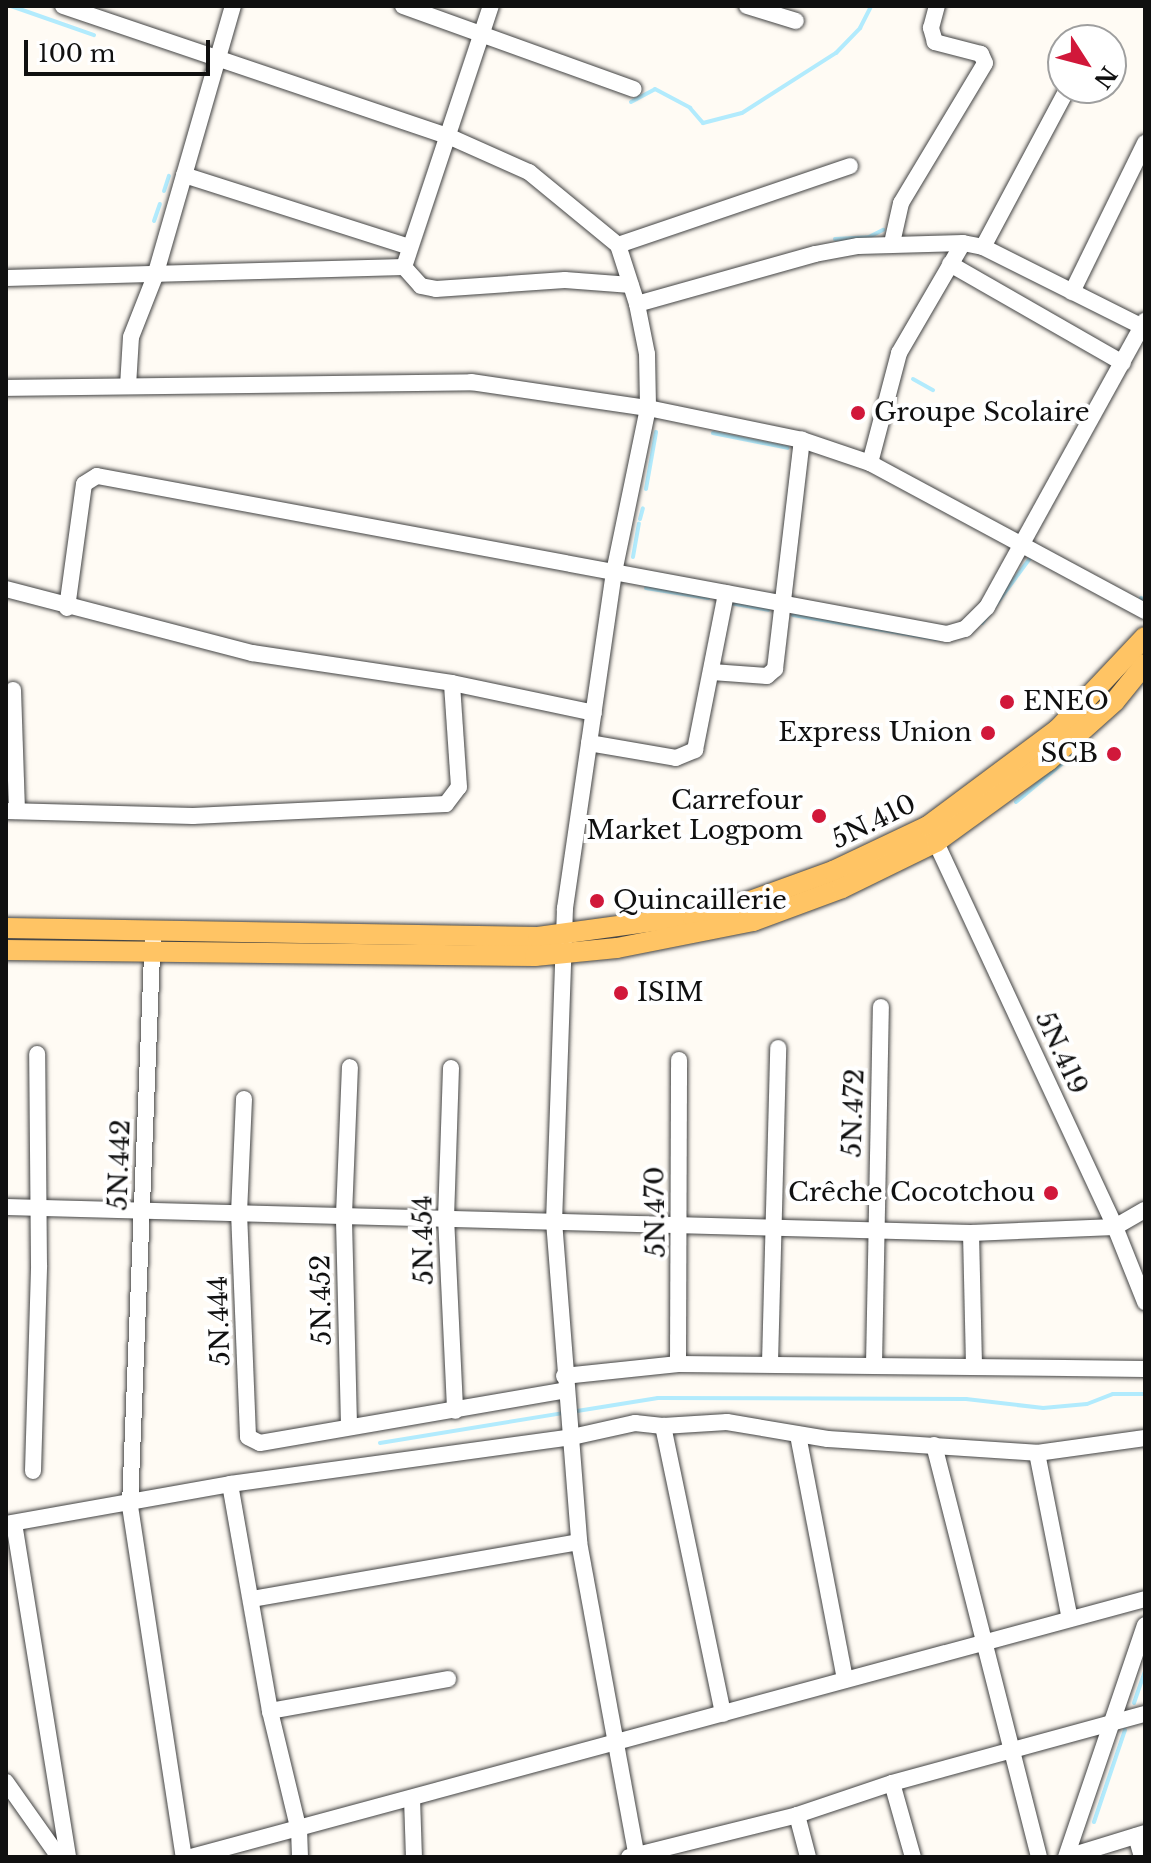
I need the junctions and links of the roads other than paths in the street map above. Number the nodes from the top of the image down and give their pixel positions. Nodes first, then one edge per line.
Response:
1 (63, 6) edge
2 (233, 6) edge
3 (403, 6) edge
4 (491, 6) edge
5 (748, 6) edge
6 (937, 6) edge
7 (796, 21) dead end
8 (482, 34) junction
9 (218, 60) junction
10 (633, 89) dead end
11 (1059, 104) edge
12 (448, 136) junction
13 (1145, 143) edge
14 (850, 166) dead end
15 (184, 175) junction
16 (892, 243) junction
17 (963, 243) junction
18 (618, 245) junction
19 (409, 247) junction
20 (983, 247) junction
21 (950, 264) junction
22 (404, 267) junction
23 (155, 276) junction
24 (6, 278) edge
25 (631, 285) junction
26 (1072, 292) junction
27 (637, 304) junction
28 (1144, 325) edge
29 (1123, 363) junction
30 (128, 386) junction
31 (6, 388) edge
32 (648, 408) junction
33 (802, 440) junction
34 (870, 463) junction
35 (1025, 546) junction
36 (614, 572) junction
37 (6, 589) edge
38 (726, 593) junction
39 (783, 604) junction
40 (67, 608) junction
41 (1145, 611) edge
42 (1145, 637) edge
43 (1145, 664) edge
44 (712, 672) junction
45 (452, 683) junction
46 (13, 690) dead end
47 (594, 713) junction
48 (10, 720) edge
49 (589, 743) junction
50 (12, 811) edge
51 (932, 834) junction
52 (6, 928) edge
53 (153, 930) junction
54 (564, 945) junction
55 (439, 946) junction
56 (6, 950) edge
57 (152, 952) junction
58 (881, 1007) dead end
59 (778, 1048) dead end
60 (37, 1054) dead end
61 (679, 1060) dead end
62 (350, 1067) dead end
63 (451, 1068) dead end
64 (244, 1099) dead end
65 (6, 1207) edge
66 (38, 1208) junction
67 (1145, 1210) edge
68 (239, 1212) junction
69 (142, 1213) junction
70 (344, 1215) junction
71 (446, 1217) junction
72 (554, 1221) junction
73 (679, 1223) junction
74 (775, 1227) junction
75 (1115, 1227) junction
76 (875, 1228) junction
77 (971, 1233) junction
78 (1145, 1302) edge
79 (770, 1363) junction
80 (678, 1364) junction
81 (874, 1365) junction
82 (974, 1366) junction
83 (1145, 1369) edge
84 (566, 1391) junction
85 (455, 1411) junction
86 (349, 1425) junction
87 (663, 1426) junction
88 (571, 1433) junction
89 (798, 1435) junction
90 (1145, 1438) edge
91 (934, 1445) junction
92 (1037, 1453) junction
93 (33, 1471) dead end
94 (230, 1484) junction
95 (130, 1506) junction
96 (10, 1523) edge
97 (579, 1542) junction
98 (252, 1599) junction
99 (1145, 1599) edge
100 (1070, 1619) junction
101 (1145, 1625) edge
102 (983, 1641) junction
103 (448, 1679) dead end
104 (845, 1680) junction
105 (270, 1711) junction
106 (723, 1714) junction
107 (1145, 1714) edge
108 (1114, 1722) junction
109 (618, 1743) junction
110 (1011, 1750) junction
111 (6, 1782) edge
112 (892, 1783) junction
113 (412, 1798) junction
114 (797, 1815) junction
115 (299, 1831) junction
116 (1140, 1835) edge
117 (634, 1856) edge
118 (59, 1857) edge
119 (68, 1857) edge
120 (184, 1857) edge
121 (191, 1857) edge
122 (300, 1857) edge
123 (414, 1857) edge
124 (808, 1857) edge
125 (913, 1857) edge
126 (1039, 1857) edge
127 (1067, 1857) edge
128 (1142, 1857) edge

1 - 9 street
2 - 9 street
3 - 8 street
4 - 8 street
5 - 7 street
6 - 16 street
8 - 10 street
8 - 12 street
9 - 12 street
9 - 15 street
11 - 20 street
12 - 18 street
12 - 19 street
13 - 26 street
14 - 18 street
15 - 19 street
15 - 23 street
16 - 17 street
16 - 27 street
17 - 20 street
17 - 21 street
18 - 25 street
19 - 22 street
20 - 26 street
21 - 29 street
21 - 34 street
22 - 23 street
22 - 25 street
23 - 24 street
23 - 30 street
25 - 27 street
26 - 28 street
27 - 32 street
28 - 29 street
29 - 35 street
30 - 31 street
30 - 32 street
32 - 33 street
32 - 36 street
33 - 34 street
33 - 39 street
34 - 35 street
35 - 39 street
35 - 41 street
36 - 38 street
36 - 40 street
36 - 47 street
37 - 40 street
38 - 39 street
38 - 44 street
39 - 44 street
40 - 45 street
42 - 51 main road, 5N.410
43 - 51 main road
44 - 49 street
45 - 47 street
45 - 50 street
46 - 48 street
47 - 49 street
48 - 50 street
49 - 54 street
51 - 54 main road, 5N.410
51 - 75 street, 5N.419
52 - 53 main road
53 - 55 main road
53 - 57 street, 5N.442
54 - 55 main road, 5N.410
54 - 72 street
55 - 57 main road
56 - 57 main road
57 - 69 street, 5N.442
58 - 76 street, 5N.472
59 - 74 street
60 - 66 street
61 - 73 street, 5N.470
62 - 70 street, 5N.452
63 - 71 street, 5N.454
64 - 68 street, 5N.444
65 - 66 street
66 - 69 street
66 - 93 street
67 - 75 street
68 - 69 street
68 - 70 street
68 - 86 street, 5N.444
69 - 95 street, 5N.442
70 - 71 street
70 - 86 street, 5N.452
71 - 72 street
71 - 85 street, 5N.454
72 - 73 street
72 - 84 street
73 - 74 street
73 - 80 street, 5N.470
74 - 76 street
74 - 79 street
75 - 77 street
75 - 78 street, 5N.419
76 - 77 street
76 - 81 street, 5N.472
77 - 82 street
79 - 80 street
79 - 81 street
80 - 84 street
81 - 82 street
82 - 83 street
84 - 85 street
84 - 88 street
85 - 86 street
87 - 88 street
87 - 89 street
87 - 106 street
88 - 94 street
88 - 97 street
89 - 91 street
89 - 104 street
90 - 92 street
91 - 92 street
91 - 102 street
92 - 100 street
94 - 95 street
94 - 98 street
95 - 96 street
95 - 120 street, 5N.442
96 - 119 street
97 - 98 street
97 - 109 street
98 - 105 street
99 - 100 street
100 - 102 street
101 - 108 street
102 - 104 street
102 - 110 street
103 - 105 street
104 - 106 street
105 - 115 street
106 - 109 street
107 - 108 street
108 - 110 street
108 - 127 street
109 - 113 street
109 - 117 street
110 - 112 street
110 - 126 street
111 - 118 street
112 - 114 street
112 - 125 street
113 - 115 street
113 - 123 street
114 - 117 street
114 - 124 street
115 - 121 street
115 - 122 street
116 - 127 street
116 - 128 street

